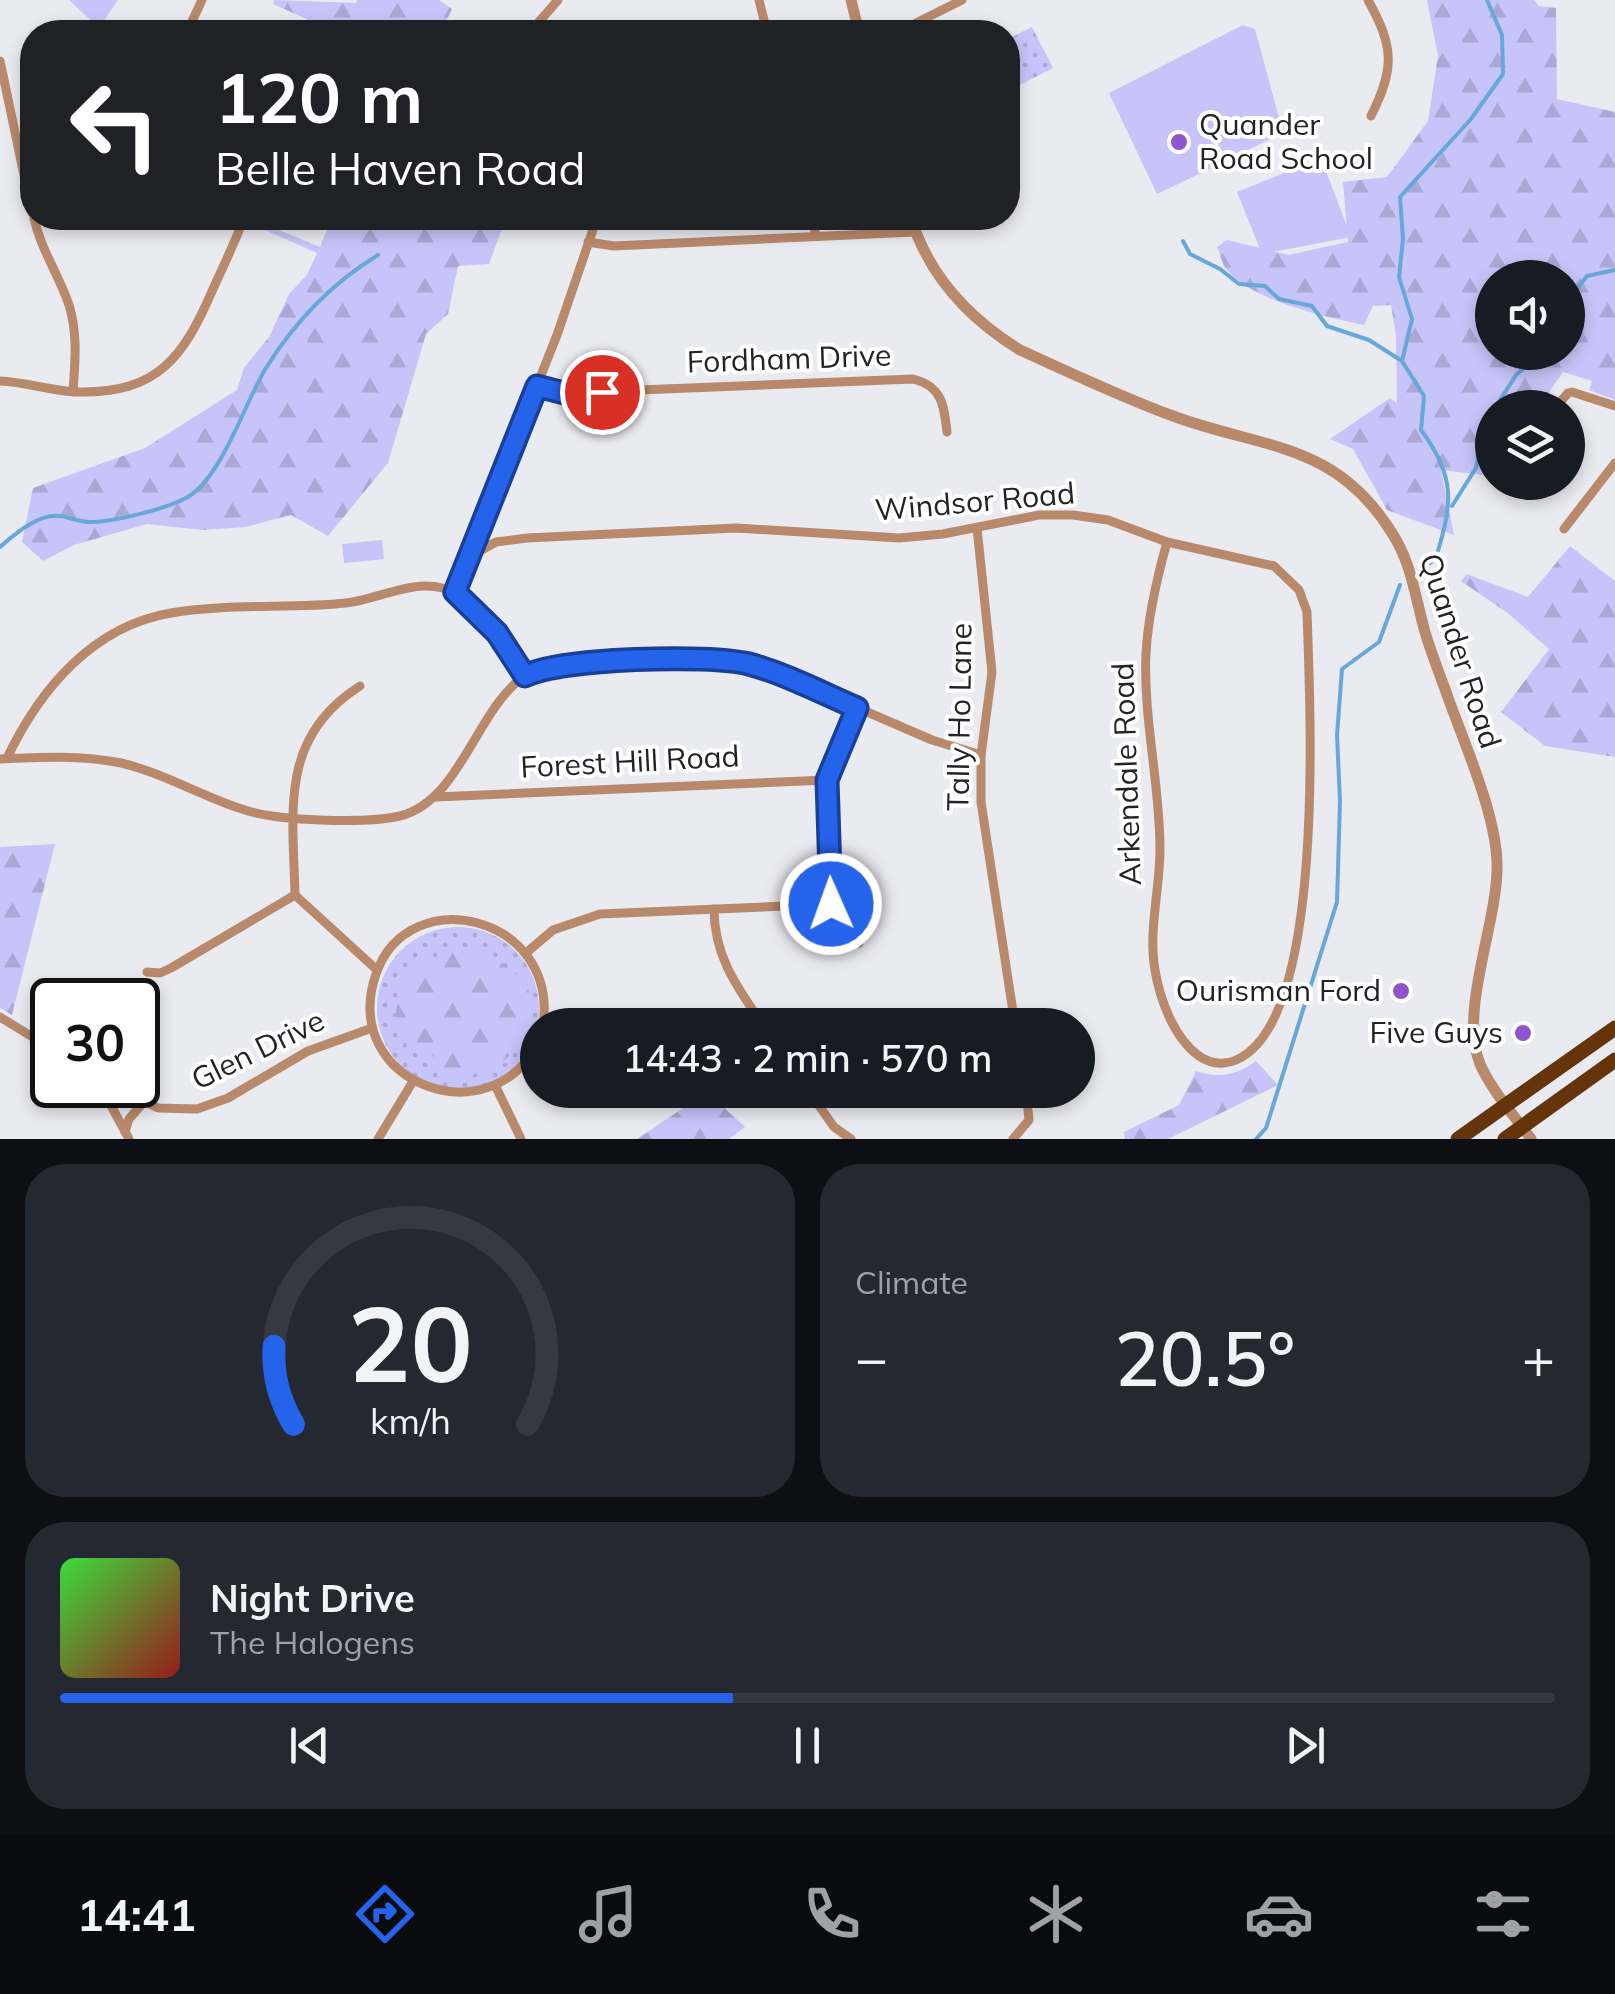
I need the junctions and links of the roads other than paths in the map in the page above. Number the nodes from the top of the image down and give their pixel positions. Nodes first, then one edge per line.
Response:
1 (558, 0) edge
2 (962, 0) edge
3 (1368, 0) edge
4 (540, 20) edge
5 (922, 20) edge
6 (0, 61) edge
7 (1371, 116) dead end
8 (20, 153) edge
9 (37, 230) edge
10 (239, 230) edge
11 (592, 230) edge
12 (815, 230) edge
13 (916, 232) joint
14 (816, 236) junction
15 (588, 242) junction
16 (0, 381) edge
17 (537, 386) junction
18 (72, 392) junction
19 (1585, 395) edge
20 (1615, 406) edge
21 (947, 432) dead end
22 (1615, 463) edge
23 (977, 528) junction
24 (1564, 529) dead end
25 (1168, 542) junction
26 (471, 556) junction
27 (455, 592) junction
28 (525, 676) junction
29 (360, 686) dead end
30 (857, 708) junction
31 (982, 755) junction
32 (4, 758) edge
33 (827, 780) junction
34 (436, 796) junction
35 (295, 818) junction
36 (295, 895) junction
37 (831, 904) junction
38 (714, 909) junction
39 (859, 943) dead end
40 (526, 952) junction
41 (377, 970) junction
42 (147, 972) dead end
43 (543, 1008) edge
44 (752, 1008) edge
45 (1012, 1008) edge
46 (0, 1017) edge
47 (372, 1028) junction
48 (1615, 1028) edge
49 (30, 1035) edge
50 (1198, 1055) joint
51 (1615, 1060) edge
52 (520, 1066) edge
53 (412, 1083) junction
54 (496, 1087) junction
55 (1507, 1105) junction
56 (160, 1107) edge
57 (112, 1108) edge
58 (139, 1108) edge
59 (821, 1108) edge
60 (1028, 1108) edge
61 (1526, 1133) edge
62 (127, 1135) edge
63 (378, 1139) edge
64 (521, 1139) edge
65 (851, 1139) edge
66 (1013, 1139) edge
67 (1458, 1139) edge
68 (1505, 1139) edge

1 - 4 street
2 - 5 street
3 - 7 street
6 - 8 street
9 - 18 street
10 - 18 street
11 - 15 street
12 - 14 street
13 - 14 street
13 - 55 street, Quander Road
14 - 15 street
15 - 17 street
16 - 18 street
17 - 21 street, Fordham Drive
17 - 26 street
19 - 20 street
22 - 24 street
23 - 25 street, Windsor Road
23 - 26 street, Windsor Road
23 - 31 street, Tally Ho Lane
25 - 50 street, Arkendale Road
25 - 50 street, Windsor Road
26 - 27 street
27 - 28 street
27 - 32 street
28 - 30 street
28 - 34 street
29 - 35 street
30 - 31 street
30 - 33 street
31 - 45 street, Tally Ho Lane
32 - 35 street
33 - 34 street, Forest Hill Road
33 - 37 street
34 - 35 street
35 - 36 street
36 - 41 street
36 - 42 street
37 - 38 street
37 - 39 street
38 - 40 street
38 - 44 street
40 - 41 street
40 - 43 street
41 - 47 street
46 - 49 street
47 - 53 street
47 - 56 street, Glen Drive
48 - 55 highway
51 - 61 highway
52 - 54 street
53 - 54 street
53 - 63 street
54 - 64 street
55 - 61 street, Quander Road
55 - 67 highway
57 - 62 street
58 - 62 street
59 - 65 street
60 - 66 street
61 - 68 highway

